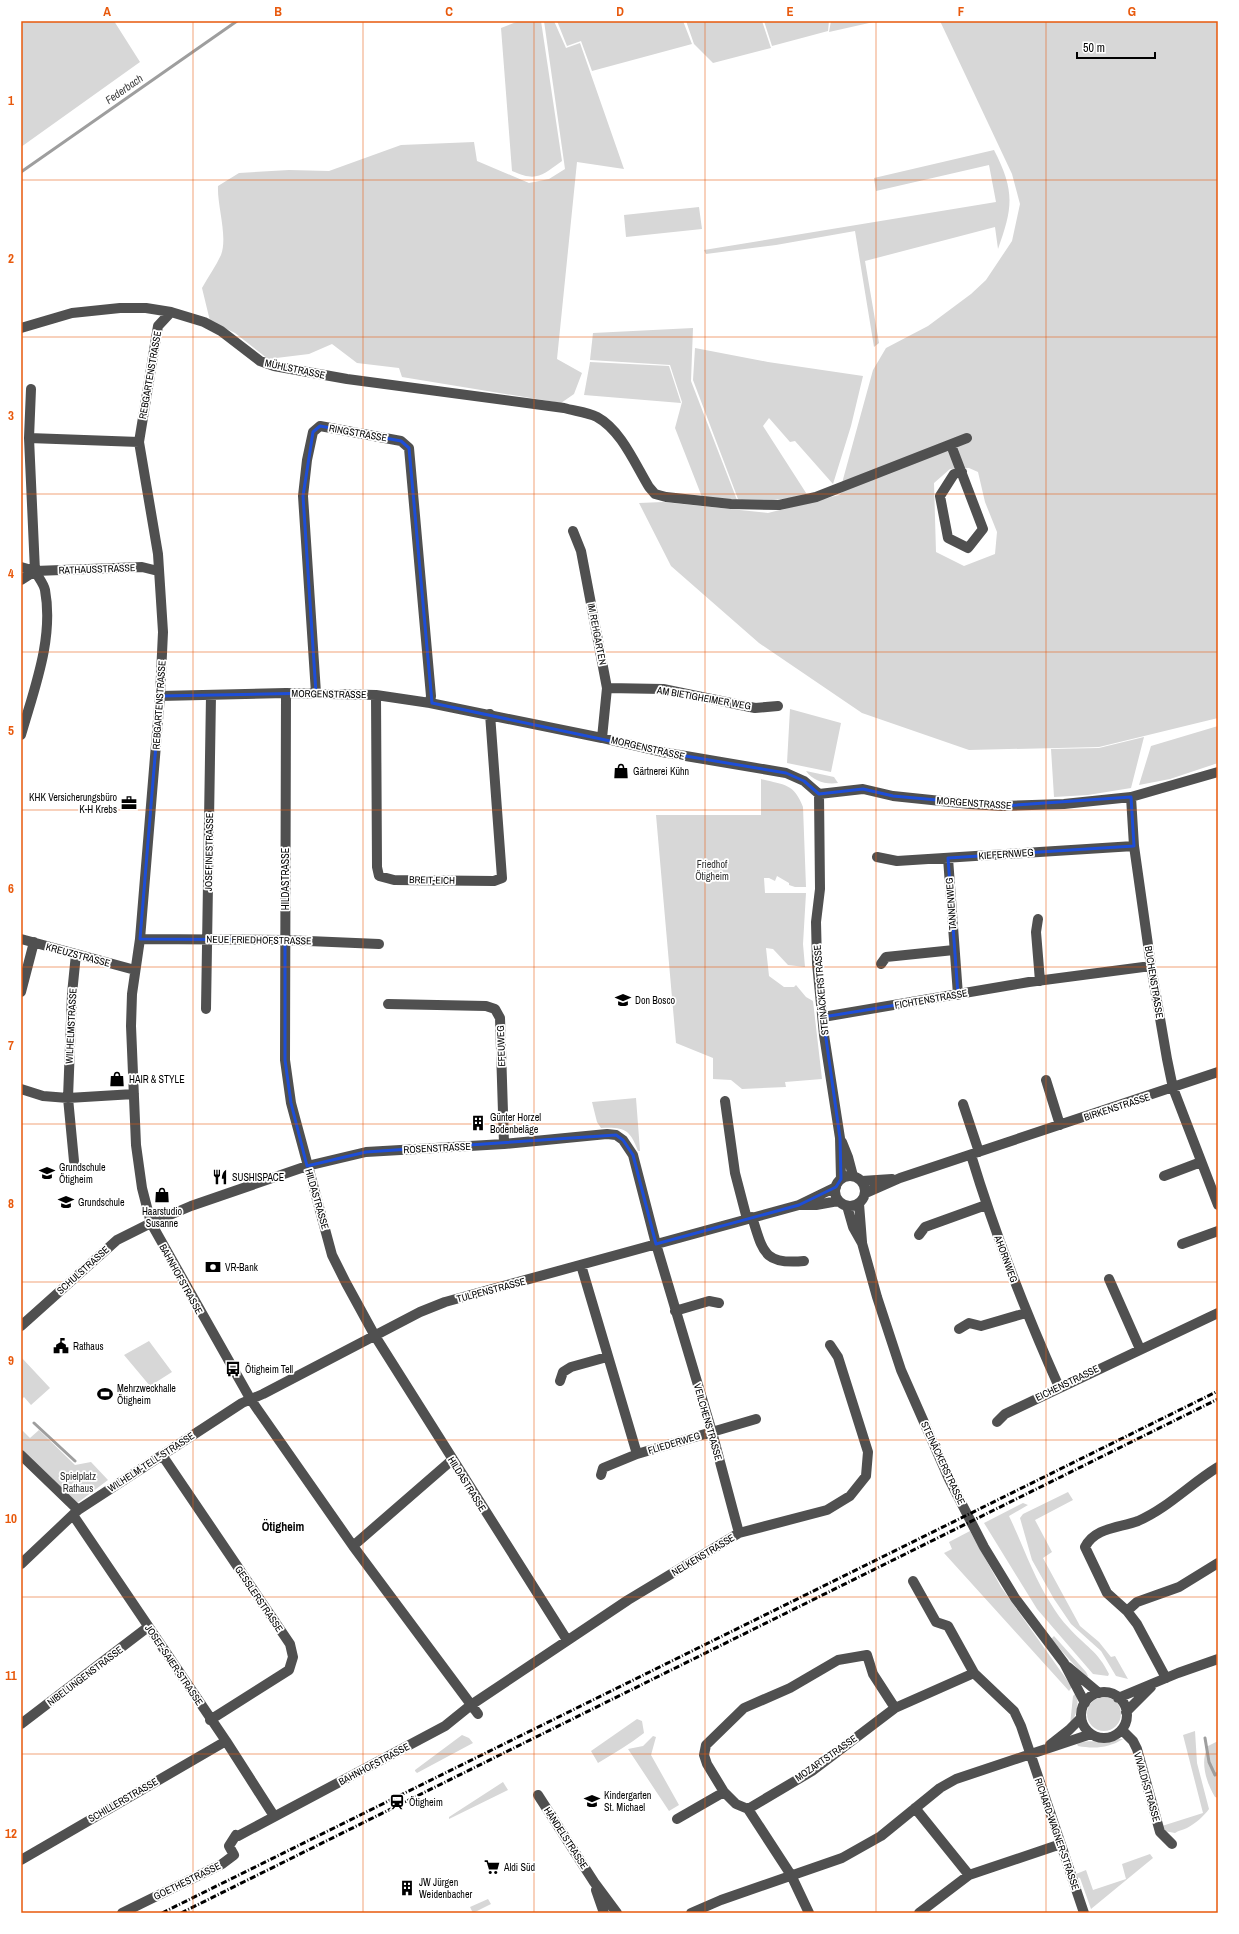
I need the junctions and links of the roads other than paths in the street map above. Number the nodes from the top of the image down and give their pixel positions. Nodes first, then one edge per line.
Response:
1 (171, 312) junction
2 (21, 328) edge
3 (31, 389) dead end
4 (29, 438) junction
5 (967, 438) dead end
6 (139, 442) junction
7 (951, 445) junction
8 (962, 472) junction
9 (573, 531) dead end
10 (21, 567) edge
11 (35, 571) junction
12 (158, 571) junction
13 (21, 580) edge
14 (607, 688) junction
15 (286, 693) junction
16 (316, 693) junction
17 (211, 695) junction
18 (376, 695) junction
19 (160, 696) junction
20 (430, 702) junction
21 (778, 706) dead end
22 (490, 714) junction
23 (21, 735) edge
24 (602, 738) junction
25 (1218, 772) edge
26 (819, 794) junction
27 (1131, 797) junction
28 (1134, 846) junction
29 (877, 858) dead end
30 (948, 858) junction
31 (1038, 919) dead end
32 (21, 939) edge
33 (140, 939) junction
34 (208, 940) junction
35 (285, 940) junction
36 (34, 942) junction
37 (379, 944) dead end
38 (954, 950) junction
39 (76, 954) junction
40 (881, 964) dead end
41 (1151, 966) junction
42 (135, 970) junction
43 (1040, 981) junction
44 (21, 992) edge
45 (958, 995) junction
46 (388, 1004) dead end
47 (206, 1009) dead end
48 (823, 1018) junction
49 (1218, 1072) edge
50 (1046, 1080) dead end
51 (1174, 1088) junction
52 (21, 1089) edge
53 (134, 1094) junction
54 (68, 1098) junction
55 (726, 1100) dead end
56 (963, 1104) dead end
57 (1060, 1125) junction
58 (840, 1138) junction
59 (504, 1144) junction
60 (975, 1154) junction
61 (74, 1161) dead end
62 (1201, 1162) junction
63 (308, 1166) junction
64 (1164, 1176) dead end
65 (900, 1178) junction
66 (857, 1179) junction
67 (838, 1183) junction
68 (866, 1193) junction
69 (842, 1204) junction
70 (859, 1204) junction
71 (799, 1205) junction
72 (986, 1205) junction
73 (1218, 1205) edge
74 (749, 1218) junction
75 (150, 1223) junction
76 (1218, 1232) edge
77 (919, 1235) dead end
78 (862, 1243) junction
79 (656, 1244) junction
80 (1182, 1244) dead end
81 (804, 1260) dead end
82 (581, 1265) junction
83 (1109, 1279) dead end
84 (719, 1303) dead end
85 (675, 1310) junction
86 (1026, 1313) junction
87 (1218, 1313) edge
88 (21, 1326) edge
89 (959, 1329) dead end
90 (375, 1336) junction
91 (830, 1345) dead end
92 (1140, 1349) junction
93 (607, 1357) junction
94 (560, 1380) dead end
95 (1059, 1387) junction
96 (251, 1400) junction
97 (756, 1419) dead end
98 (997, 1422) dead end
99 (712, 1432) junction
100 (637, 1454) junction
101 (162, 1455) junction
102 (21, 1456) edge
103 (452, 1460) junction
104 (1218, 1467) edge
105 (601, 1475) dead end
106 (76, 1513) junction
107 (739, 1533) junction
108 (353, 1546) junction
109 (1218, 1563) edge
110 (21, 1564) edge
111 (913, 1581) dead end
112 (1127, 1611) junction
113 (148, 1627) junction
114 (568, 1640) junction
115 (1217, 1661) edge
116 (1064, 1663) junction
117 (974, 1673) junction
118 (1166, 1678) junction
119 (1154, 1684) junction
120 (1099, 1693) junction
121 (1118, 1698) junction
122 (1085, 1703) junction
123 (471, 1705) junction
124 (895, 1708) junction
125 (1126, 1712) junction
126 (478, 1714) dead end
127 (1081, 1718) junction
128 (210, 1720) junction
129 (21, 1724) edge
130 (1122, 1730) junction
131 (1091, 1734) junction
132 (226, 1741) junction
133 (1044, 1750) junction
134 (1030, 1755) junction
135 (724, 1792) junction
136 (538, 1795) dead end
137 (915, 1808) junction
138 (748, 1809) junction
139 (274, 1816) junction
140 (677, 1819) dead end
141 (1060, 1844) junction
142 (1172, 1844) dead end
143 (21, 1860) edge
144 (791, 1875) junction
145 (968, 1875) junction
146 (594, 1882) junction
147 (122, 1913) edge
148 (604, 1913) edge
149 (618, 1913) edge
150 (690, 1913) edge
151 (809, 1913) edge
152 (919, 1913) edge
153 (1084, 1913) edge

1 - 2 street, MÜHLSTRASSE
1 - 6 street, REBGARTENSTRASSE
1 - 7 street, MÜHLSTRASSE
3 - 4 street
4 - 6 street
4 - 11 street
5 - 7 street, MÜHLSTRASSE
6 - 12 street, REBGARTENSTRASSE
7 - 8 street
8 - 8 street
9 - 14 street, IM REHGARTEN
10 - 11 street, RATHAUSSTRASSE
11 - 12 street, RATHAUSSTRASSE
11 - 13 street
11 - 23 street
12 - 19 street, REBGARTENSTRASSE
14 - 21 street, AM BIETIGHEIMER WEG
14 - 24 street, IM REHGARTEN
15 - 16 street, MORGENSTRASSE
15 - 17 street, MORGENSTRASSE
15 - 35 street, HILDASTRASSE
16 - 18 street, MORGENSTRASSE
16 - 20 street, RINGSTRASSE
17 - 19 street, MORGENSTRASSE
17 - 34 street, JOSEFINESTRASSE
18 - 20 street, MORGENSTRASSE
18 - 22 street, BREIT-EICH
19 - 33 street, REBGARTENSTRASSE
20 - 22 street, MORGENSTRASSE
22 - 24 street, MORGENSTRASSE
24 - 26 street, MORGENSTRASSE
25 - 27 street, MORGENSTRASSE
26 - 27 street, MORGENSTRASSE
26 - 48 street, STEINÄCKERSTRASSE
27 - 28 street, BUCHENSTRASSE
28 - 30 street, KIEFERNWEG
28 - 41 street, BUCHENSTRASSE
29 - 30 street, KIEFERNWEG
30 - 38 street, TANNENWEG
31 - 43 street
32 - 36 street, KREUZSTRASSE
33 - 34 street, NEUE FRIEDHOFSTRASSE
33 - 42 street, REBGARTENSTRASSE
34 - 35 street, NEUE FRIEDHOFSTRASSE
34 - 47 street, JOSEFINESTRASSE
35 - 37 street, NEUE FRIEDHOFSTRASSE
35 - 63 street, HILDASTRASSE
36 - 39 street, KREUZSTRASSE
36 - 44 street
38 - 40 street
38 - 45 street, TANNENWEG
39 - 42 street, KREUZSTRASSE
39 - 54 street, WILHELMSTRASSE
41 - 43 street, FICHTENSTRASSE
41 - 51 street, BUCHENSTRASSE
42 - 53 street, BAHNHOFSTRASSE
43 - 45 street, FICHTENSTRASSE
45 - 48 street, FICHTENSTRASSE
46 - 59 street, EFEUWEG
48 - 58 street, STEINÄCKERSTRASSE
49 - 51 street, BIRKENSTRASSE
50 - 57 street
51 - 57 street, BIRKENSTRASSE
51 - 62 street, BUCHENSTRASSE
52 - 54 street
53 - 54 street
53 - 75 street, BAHNHOFSTRASSE
54 - 61 street, WILHELMSTRASSE
55 - 74 street
56 - 60 street
57 - 60 street, BIRKENSTRASSE
58 - 66 street, STEINÄCKERSTRASSE
58 - 67 street, STEINÄCKERSTRASSE
59 - 63 street, ROSENSTRASSE
59 - 79 street, ROSENSTRASSE
60 - 65 street, BIRKENSTRASSE
60 - 72 street, AHORNWEG
62 - 64 street
62 - 73 street, BUCHENSTRASSE
63 - 75 street, ROSENSTRASSE
63 - 90 street, HILDASTRASSE
65 - 66 street, BIRKENSTRASSE
65 - 68 street, BIRKENSTRASSE
66 - 67 street
66 - 68 street
67 - 69 street
67 - 71 street, TULPENSTRASSE
68 - 70 street
69 - 70 street
69 - 71 street, TULPENSTRASSE
69 - 78 street, STEINÄCKERSTRASSE
70 - 78 street, STEINÄCKERSTRASSE
71 - 74 street, TULPENSTRASSE
72 - 77 street
72 - 86 street, AHORNWEG
74 - 79 street, TULPENSTRASSE
74 - 81 street
75 - 88 street, SCHULSTRASSE
75 - 96 street, BAHNHOFSTRASSE
76 - 80 street
78 - 116 street, STEINÄCKERSTRASSE
79 - 82 street, TULPENSTRASSE
79 - 85 street, VEILCHENSTRASSE
82 - 90 street, TULPENSTRASSE
82 - 93 street, FLIEDERWEG
83 - 92 street
84 - 85 street
85 - 99 street, VEILCHENSTRASSE
86 - 89 street
86 - 95 street, AHORNWEG
87 - 92 street, EICHENSTRASSE
90 - 96 street, TULPENSTRASSE
90 - 103 street, HILDASTRASSE
91 - 107 street, NELKENSTRASSE
92 - 95 street, EICHENSTRASSE
93 - 94 street
93 - 100 street, FLIEDERWEG
95 - 98 street, EICHENSTRASSE
96 - 101 street, WILHELM-TELL-STRASSE
96 - 108 street, BAHNHOFSTRASSE
97 - 99 street, FLIEDERWEG
99 - 100 street, FLIEDERWEG
99 - 107 street, VEILCHENSTRASSE
100 - 105 street, FLIEDERWEG
101 - 106 street, WILHELM-TELL-STRASSE
101 - 128 street, GESSLERSTRASSE
102 - 106 street, JOSEF-SAIER-STRASSE
103 - 108 street
103 - 114 street, HILDASTRASSE
104 - 112 street
106 - 110 street, WILHELM-TELL-STRASSE
106 - 113 street, JOSEF-SAIER-STRASSE
107 - 114 street, NELKENSTRASSE
108 - 123 street, BAHNHOFSTRASSE
109 - 112 street
111 - 117 street
112 - 118 street
113 - 128 street, JOSEF-SAIER-STRASSE
113 - 129 street, NIBELUNGENSTRASSE
114 - 123 street, NELKENSTRASSE
115 - 118 street
116 - 120 street, STEINÄCKERSTRASSE
116 - 122 street, STEINÄCKERSTRASSE
117 - 124 street, MOZARTSTRASSE
117 - 134 street
118 - 119 street
119 - 121 street
119 - 125 street
120 - 121 street
120 - 122 street
121 - 125 street
122 - 127 street
123 - 126 street, BAHNHOFSTRASSE
123 - 139 street, BAHNHOFSTRASSE
124 - 135 street
124 - 138 street, MOZARTSTRASSE
125 - 130 street
127 - 131 street
127 - 133 street
128 - 132 street, JOSEF-SAIER-STRASSE
130 - 131 street
130 - 142 street, VIVALDI-STRASSE
131 - 133 street
132 - 139 street, JOSEF-SAIER-STRASSE
132 - 143 street, SCHILLERSTRASSE
133 - 134 street
134 - 137 street
134 - 141 street, RICHARD-WAGNER-STRASSE
135 - 138 street
135 - 140 street
136 - 146 street, HÄNDELSTRASSE
137 - 144 street
137 - 145 street
138 - 144 street
139 - 147 street, GOETHESTRASSE
141 - 145 street
141 - 153 street, RICHARD-WAGNER-STRASSE
144 - 150 street
144 - 151 street
145 - 152 street
146 - 148 street, HÄNDELSTRASSE
146 - 149 street, HÄNDELSTRASSE

